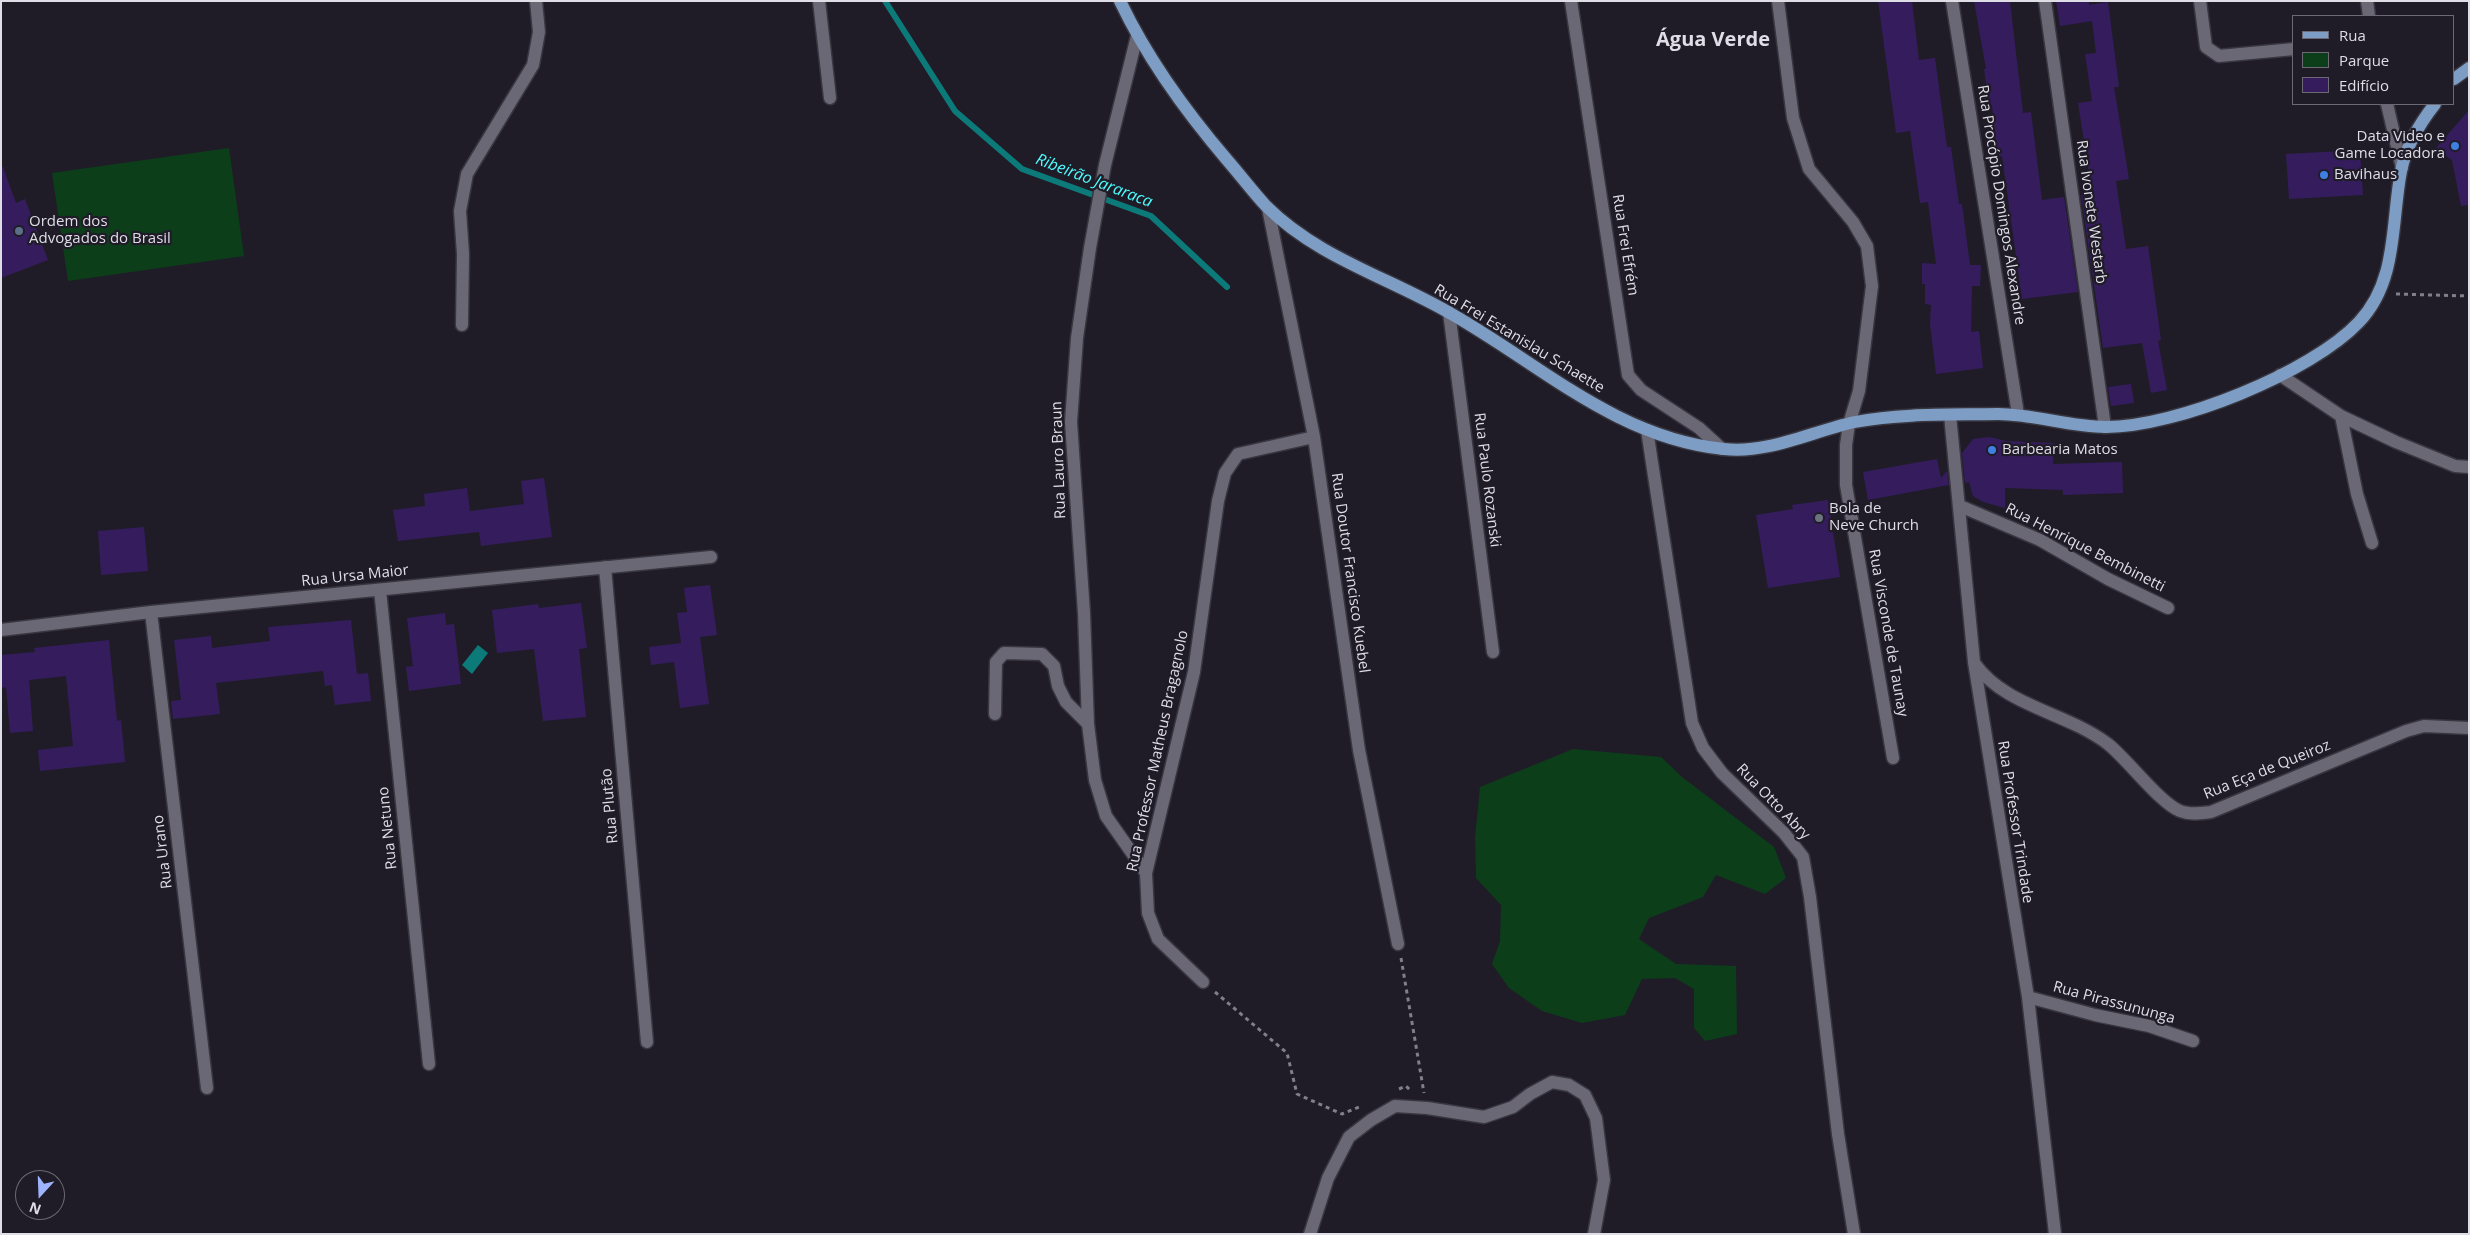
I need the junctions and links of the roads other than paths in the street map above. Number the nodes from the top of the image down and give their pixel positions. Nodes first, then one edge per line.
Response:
1 (536, 1) edge
2 (818, 1) edge
3 (1120, 1) edge
4 (1571, 1) edge
5 (1778, 1) edge
6 (1952, 1) edge
7 (2045, 1) edge
8 (2200, 1) edge
9 (2367, 1) edge
10 (2370, 15) edge
11 (1136, 36) junction
12 (2292, 49) edge
13 (2469, 68) edge
14 (2455, 78) edge
15 (830, 98) dead end
16 (2387, 105) edge
17 (2434, 105) edge
18 (2402, 168) junction
19 (1268, 208) junction
20 (1449, 312) junction
21 (462, 325) dead end
22 (2280, 375) junction
23 (2018, 414) junction
24 (1950, 415) junction
25 (2341, 416) junction
26 (1849, 424) junction
27 (2105, 428) junction
28 (1647, 430) junction
29 (1314, 437) junction
30 (1722, 449) junction
31 (2469, 467) edge
32 (1960, 506) junction
33 (2372, 543) dead end
34 (711, 557) dead end
35 (605, 567) junction
36 (380, 590) junction
37 (2168, 608) dead end
38 (151, 612) junction
39 (1, 630) edge
40 (1493, 652) dead end
41 (1974, 662) junction
42 (996, 714) dead end
43 (1088, 724) junction
44 (2469, 728) edge
45 (1893, 758) dead end
46 (1146, 873) junction
47 (1398, 944) road end
48 (1203, 982) road end
49 (2028, 997) junction
50 (646, 1042) dead end
51 (2192, 1042) dead end
52 (429, 1064) dead end
53 (207, 1088) dead end
54 (1310, 1234) edge
55 (1594, 1234) edge
56 (1854, 1234) edge
57 (2055, 1234) edge

1 - 21 street
2 - 15 street
3 - 11 main road, Rua Frei Estanislau Schaette
4 - 30 street, Rua Frei Efrém
5 - 26 street, Rua Visconde de Taunay
6 - 23 street, Rua Procópio Domingos Alexandre
7 - 27 street, Rua Ivonete Westarb
8 - 12 street
9 - 10 street
11 - 19 main road, Rua Frei Estanislau Schaette
11 - 43 street, Rua Lauro Braun
13 - 14 main road
16 - 18 street
17 - 18 main road, Rua Frei Estanislau Schaette
18 - 22 main road, Rua Frei Estanislau Schaette
19 - 20 main road, Rua Frei Estanislau Schaette
19 - 29 street, Rua Doutor Francisco Kuebel
20 - 28 main road, Rua Frei Estanislau Schaette
20 - 40 street, Rua Paulo Rozanski
22 - 25 street
22 - 27 main road, Rua Frei Estanislau Schaette
23 - 24 main road, Rua Frei Estanislau Schaette
23 - 27 main road, Rua Frei Estanislau Schaette
24 - 26 main road, Rua Frei Estanislau Schaette
24 - 32 street, Rua Professor Trindade
25 - 31 street
25 - 33 street
26 - 30 main road, Rua Frei Estanislau Schaette
26 - 45 street, Rua Visconde de Taunay
28 - 30 main road, Rua Frei Estanislau Schaette
28 - 56 street, Rua Otto Abry
29 - 46 street, Rua Professor Matheus Bragagnolo
29 - 47 street, Rua Doutor Francisco Kuebel
32 - 37 street, Rua Henrique Bembinetti
32 - 41 street, Rua Professor Trindade
34 - 35 street, Rua Ursa Maior
35 - 36 street, Rua Ursa Maior
35 - 50 street, Rua Plutão
36 - 38 street, Rua Ursa Maior
36 - 52 street, Rua Netuno
38 - 39 street, Rua Ursa Maior
38 - 53 street, Rua Urano
41 - 44 street, Rua Eça de Queiroz
41 - 49 street, Rua Professor Trindade
42 - 43 street
43 - 46 street, Rua Lauro Braun
46 - 48 street, Rua Professor Matheus Bragagnolo
49 - 51 street, Rua Pirassununga
49 - 57 street, Rua Professor Trindade
54 - 55 street

